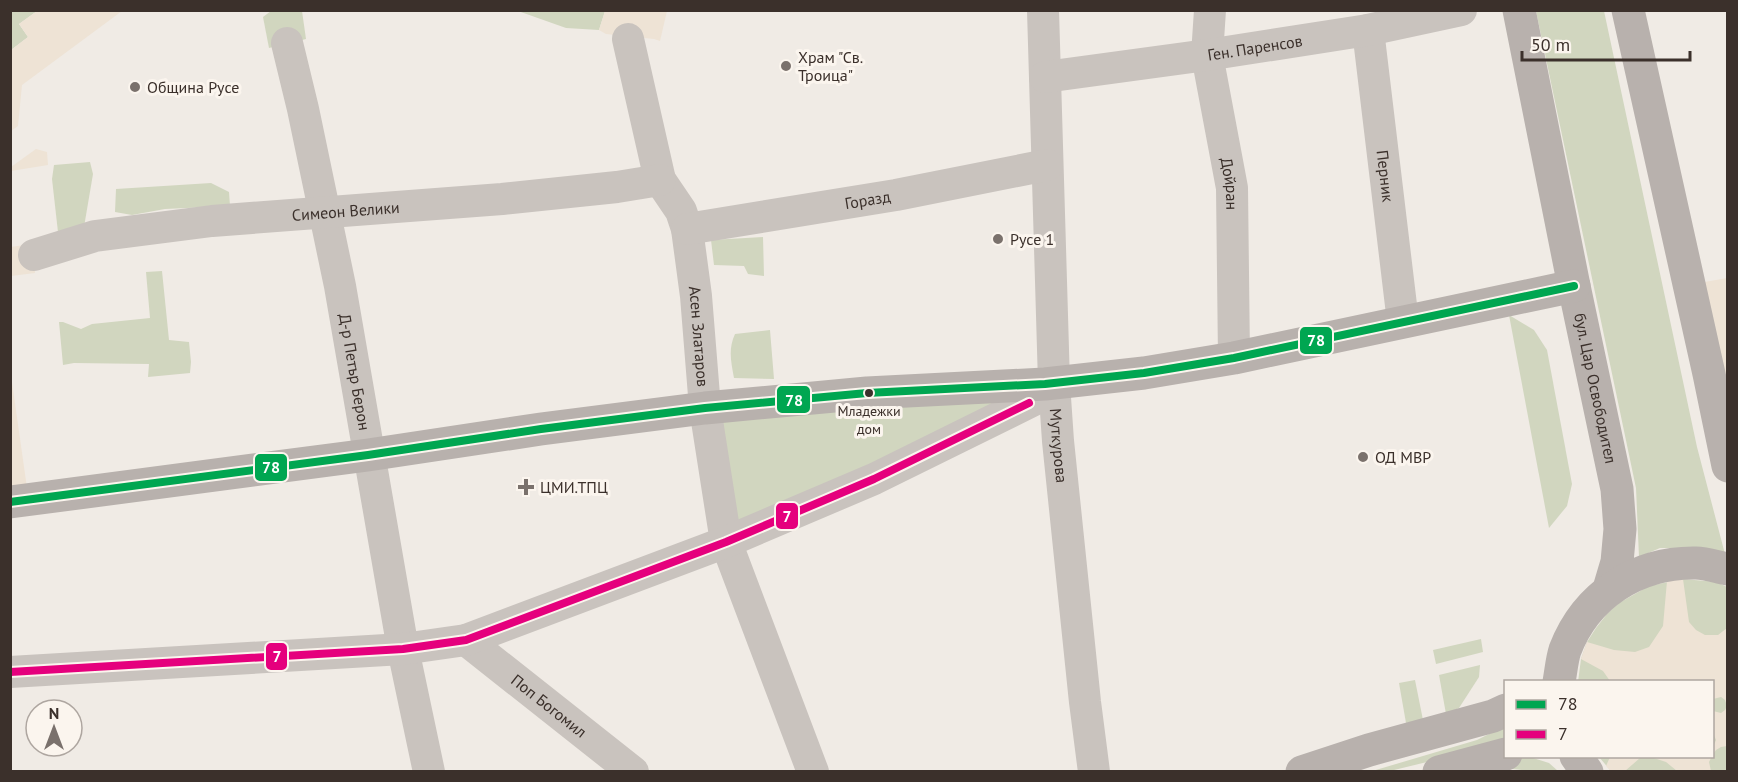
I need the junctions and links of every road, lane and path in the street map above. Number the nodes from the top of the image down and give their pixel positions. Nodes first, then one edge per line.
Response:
1 (1043, 10) edge
2 (1210, 10) edge
3 (1461, 10) edge
4 (1519, 10) edge
5 (1628, 10) edge
6 (1368, 30) junction
7 (628, 39) dead end
8 (287, 44) dead end
9 (1207, 55) junction
10 (1045, 77) junction
11 (1047, 165) junction
12 (660, 180) junction
13 (324, 213) junction
14 (687, 229) junction
15 (34, 255) dead end
16 (1574, 286) junction
17 (1403, 322) junction
18 (1234, 358) junction
19 (1050, 383) junction
20 (705, 408) junction
21 (368, 454) junction
22 (1728, 466) edge
23 (10, 502) edge
24 (726, 542) junction
25 (1728, 569) edge
26 (1609, 589) junction
27 (466, 640) junction
28 (403, 649) junction
29 (1562, 666) edge
30 (10, 672) edge
31 (1545, 680) edge
32 (1504, 711) edge
33 (1504, 755) edge
34 (1454, 770) edge
35 (429, 771) edge
36 (633, 771) edge
37 (813, 771) edge
38 (1094, 771) edge
39 (1302, 771) edge

1 - 10 street, Муткурова
2 - 9 street, Дойран
3 - 6 street, Ген. Паренсов
4 - 16 main road, бул. Цар Освободител
5 - 22 main road
6 - 9 street, Ген. Паренсов
6 - 17 street, Перник
7 - 12 street, Асен Златаров
8 - 13 street, Д-р Петър Берон
9 - 10 street, Ген. Паренсов
9 - 18 street, Дойран
10 - 11 street, Муткурова
11 - 14 street, Горазд
11 - 19 street, Муткурова
12 - 13 street, Симеон Велики
12 - 14 street, Асен Златаров
13 - 15 street, Симеон Велики
13 - 21 street, Д-р Петър Берон
14 - 20 street, Асен Златаров
16 - 17 main road
16 - 26 main road, бул. Цар Освободител
17 - 18 main road
18 - 19 main road
19 - 20 main road
19 - 24 street
19 - 38 street, Муткурова
20 - 21 main road
20 - 24 street, Асен Златаров
21 - 23 main road
21 - 28 street, Д-р Петър Берон
24 - 27 street
24 - 37 street, Асен Златаров
25 - 26 main road, бул. Цар Освободител
26 - 29 main road, бул. Цар Освободител
27 - 28 street
27 - 36 street, Поп Богомил
28 - 30 street
28 - 35 street, Д-р Петър Берон
29 - 31 main road, бул. Цар Освободител
32 - 39 main road
33 - 34 main road

